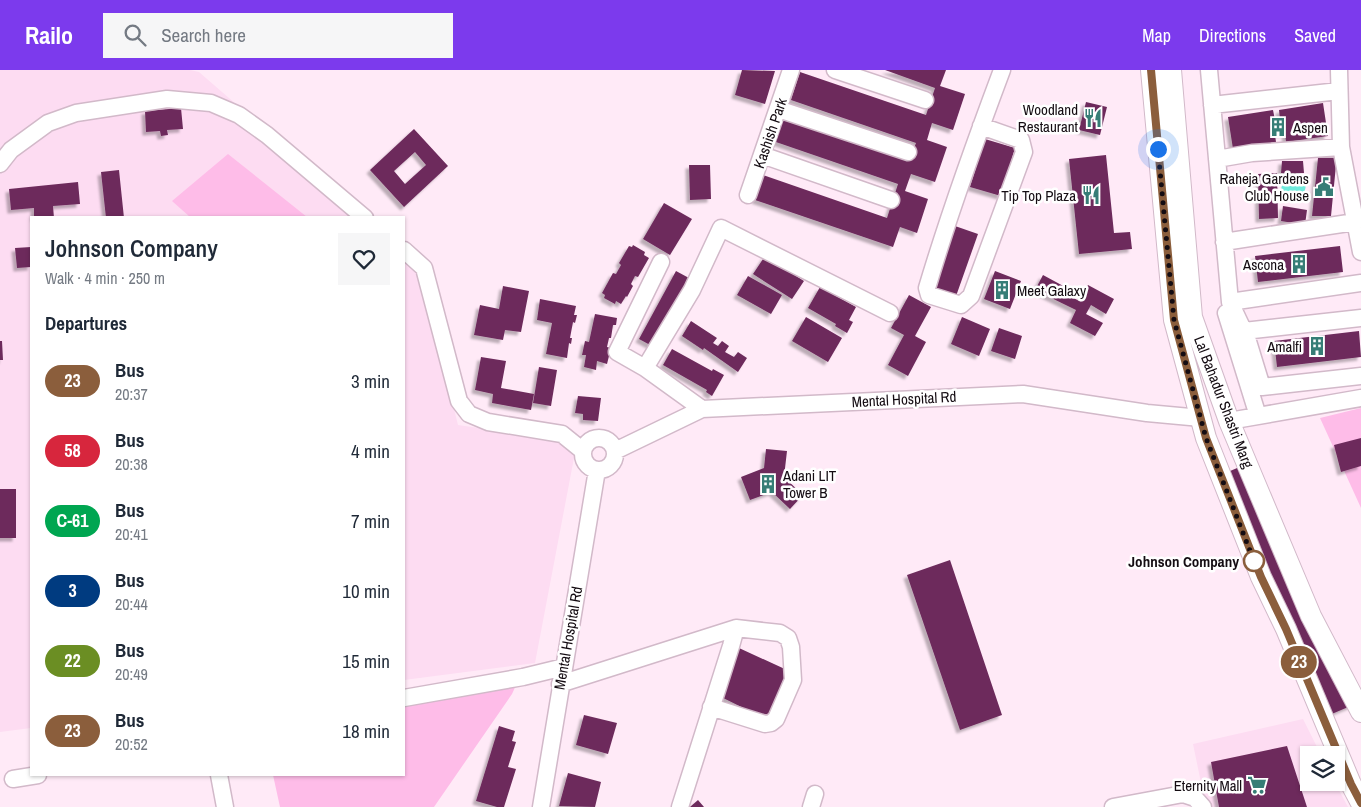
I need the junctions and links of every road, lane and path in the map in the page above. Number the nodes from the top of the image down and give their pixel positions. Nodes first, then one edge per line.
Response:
1 (791, 70) edge
2 (836, 70) edge
3 (1002, 70) edge
4 (1151, 70) edge
5 (1172, 70) edge
6 (1199, 70) edge
7 (1209, 70) edge
8 (1339, 70) edge
9 (1340, 91) junction
10 (926, 100) dead end
11 (1212, 105) junction
12 (778, 109) junction
13 (981, 126) junction
14 (1341, 147) junction
15 (908, 152) dead end
16 (762, 155) junction
17 (1217, 160) junction
18 (0, 164) edge
19 (748, 196) dead end
20 (891, 200) dead end
21 (363, 216) edge
22 (1355, 222) junction
23 (1224, 242) junction
24 (405, 251) edge
25 (1361, 252) edge
26 (661, 262) dead end
27 (1361, 283) edge
28 (1230, 302) junction
29 (890, 313) dead end
30 (1361, 318) edge
31 (1244, 330) junction
32 (1184, 358) junction
33 (1206, 358) junction
34 (645, 368) junction
35 (1361, 376) edge
36 (1361, 398) edge
37 (702, 409) junction
38 (1258, 416) junction
39 (1201, 418) junction
40 (1229, 421) junction
41 (583, 451) junction
42 (615, 451) junction
43 (598, 470) junction
44 (736, 628) junction
45 (564, 667) junction
46 (560, 684) junction
47 (405, 698) edge
48 (712, 708) junction
49 (1361, 712) edge
50 (32, 776) edge
51 (219, 776) edge
52 (13, 779) dead end
53 (1361, 803) edge
54 (225, 807) edge
55 (540, 807) edge
56 (680, 807) edge
57 (1113, 807) edge
58 (1203, 807) edge

1 - 12 street, Kashish Park
2 - 10 street
3 - 13 street
4 - 32 main road, Lal Bahadur Shastri Marg
5 - 33 main road, Lal Bahadur Shastri Marg
6 - 38 street
7 - 11 street
8 - 9 street
9 - 11 street
9 - 14 street
11 - 17 street
12 - 15 street
12 - 16 street, Kashish Park
13 - 13 street
14 - 17 street
14 - 22 street
16 - 19 street, Kashish Park
16 - 20 street
17 - 23 street
18 - 21 street
22 - 23 street
22 - 25 street
23 - 28 street
24 - 41 street
26 - 34 street
27 - 28 street
28 - 31 street
29 - 34 street
30 - 31 street
31 - 35 street
32 - 33 main road
32 - 39 main road, Lal Bahadur Shastri Marg
33 - 40 main road, Lal Bahadur Shastri Marg
34 - 37 street
36 - 38 street
37 - 39 street, Mental Hospital Rd
37 - 42 street, Mental Hospital Rd
38 - 40 street
39 - 53 main road, Lal Bahadur Shastri Marg
40 - 49 main road, Lal Bahadur Shastri Marg
41 - 42 street
41 - 43 street
42 - 43 street
43 - 45 street, Mental Hospital Rd
44 - 46 street
44 - 48 street
44 - 48 street
45 - 46 street, Mental Hospital Rd
45 - 47 street
46 - 55 street, Mental Hospital Rd
48 - 56 street
50 - 52 street
51 - 54 street
57 - 58 street

